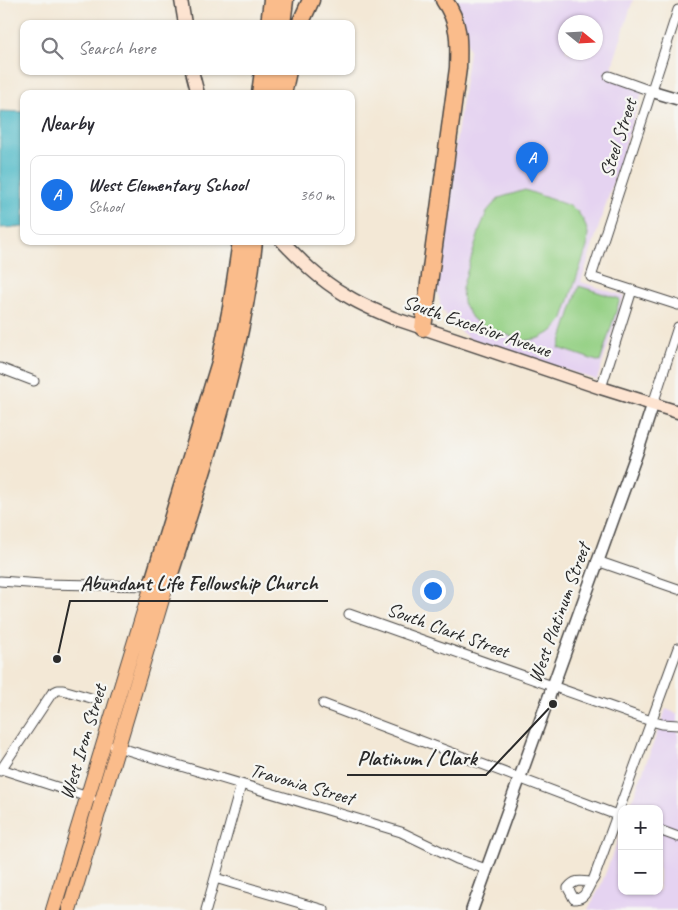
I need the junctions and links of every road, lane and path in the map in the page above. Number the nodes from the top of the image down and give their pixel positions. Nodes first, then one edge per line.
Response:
1 (181, 0) edge
2 (272, 0) edge
3 (285, 0) edge
4 (311, 0) edge
5 (444, 0) edge
6 (678, 10) edge
7 (184, 20) edge
8 (270, 20) edge
9 (282, 20) edge
10 (302, 20) edge
11 (193, 75) edge
12 (262, 75) edge
13 (275, 75) edge
14 (287, 75) edge
15 (609, 76) dead end
16 (197, 90) edge
17 (261, 90) edge
18 (274, 90) edge
19 (284, 90) edge
20 (651, 91) junction
21 (678, 99) edge
22 (249, 245) edge
23 (286, 245) edge
24 (632, 290) junction
25 (678, 305) edge
26 (678, 327) edge
27 (423, 328) junction
28 (0, 368) edge
29 (34, 381) dead end
30 (600, 388) junction
31 (653, 404) junction
32 (678, 412) edge
33 (597, 561) junction
34 (0, 581) edge
35 (159, 586) junction
36 (678, 589) edge
37 (349, 614) dead end
38 (678, 648) edge
39 (552, 686) junction
40 (98, 700) dead end
41 (323, 704) dead end
42 (651, 721) junction
43 (678, 725) edge
44 (104, 743) junction
45 (118, 747) junction
46 (1, 770) edge
47 (519, 777) junction
48 (241, 784) junction
49 (87, 796) junction
50 (102, 801) junction
51 (624, 805) edge
52 (618, 815) edge
53 (618, 821) edge
54 (663, 831) edge
55 (678, 837) edge
56 (486, 869) junction
57 (216, 878) junction
58 (591, 882) dead end
59 (53, 910) edge
60 (69, 910) edge
61 (206, 910) edge
62 (324, 910) edge
63 (472, 910) edge

1 - 7 main road
2 - 8 highway
3 - 9 highway
4 - 10 highway
5 - 27 highway
6 - 20 street, Steel Street
11 - 16 main road
12 - 17 highway
13 - 18 highway
14 - 19 highway
15 - 20 street
20 - 21 street
20 - 24 street, Steel Street
22 - 35 highway
23 - 27 main road, South Excelsior Avenue
24 - 25 street
24 - 30 street
26 - 31 street, West Platinum Street
27 - 30 main road, South Excelsior Avenue
28 - 29 street
30 - 31 main road, South Excelsior Avenue
31 - 32 main road, South Excelsior Avenue
31 - 33 street, West Platinum Street
33 - 36 street
33 - 39 street, West Platinum Street
34 - 35 street
35 - 44 main road, West Iron Street
35 - 45 main road, West Iron Street
37 - 39 street, South Clark Street
38 - 42 street
39 - 42 street, South Clark Street
39 - 47 street, West Platinum Street
40 - 46 street
41 - 47 street
42 - 43 street, South Clark Street
42 - 51 street
44 - 45 street, Travonia Street
44 - 49 main road, West Iron Street
45 - 48 street, Travonia Street
45 - 50 main road, West Iron Street
46 - 49 street
47 - 52 street
47 - 56 street, West Platinum Street
48 - 56 street, Travonia Street
48 - 57 street
49 - 50 street
49 - 59 main road, West Iron Street
50 - 60 main road, West Iron Street
53 - 58 street
54 - 55 street
56 - 63 street, West Platinum Street
57 - 61 street
57 - 62 street

